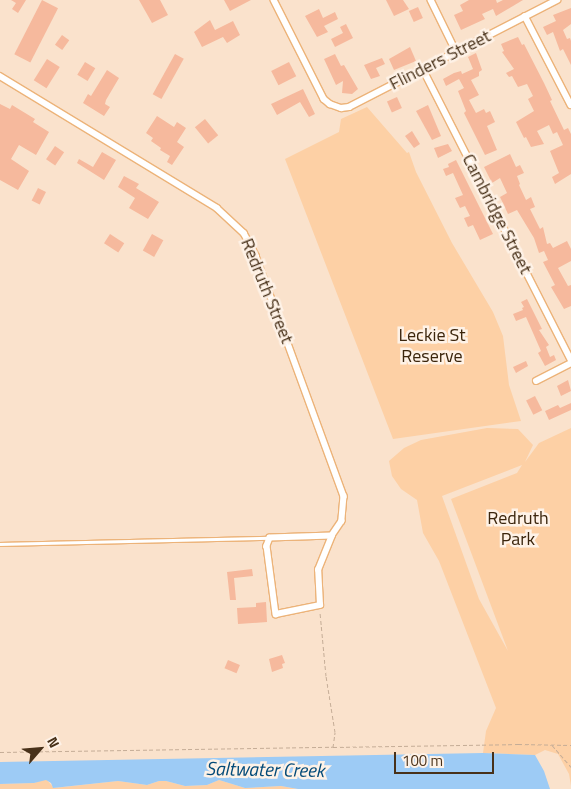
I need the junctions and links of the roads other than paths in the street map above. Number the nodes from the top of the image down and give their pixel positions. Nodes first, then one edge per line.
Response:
1 (274, 0) edge
2 (431, 0) edge
3 (557, 0) edge
4 (525, 16) junction
5 (456, 51) junction
6 (423, 69) junction
7 (0, 76) edge
8 (571, 105) edge
9 (571, 359) edge
10 (571, 363) edge
11 (536, 381) dead end
12 (332, 536) junction
13 (270, 538) junction
14 (0, 544) edge

1 - 6 street, Flinders Street
2 - 5 street
3 - 4 street, Flinders Street
4 - 5 street, Flinders Street
4 - 8 street
5 - 6 street, Flinders Street
6 - 9 street, Cambridge Street
7 - 12 street, Redruth Street
10 - 11 street
12 - 13 street
12 - 13 street, Redruth Street
13 - 14 lane

